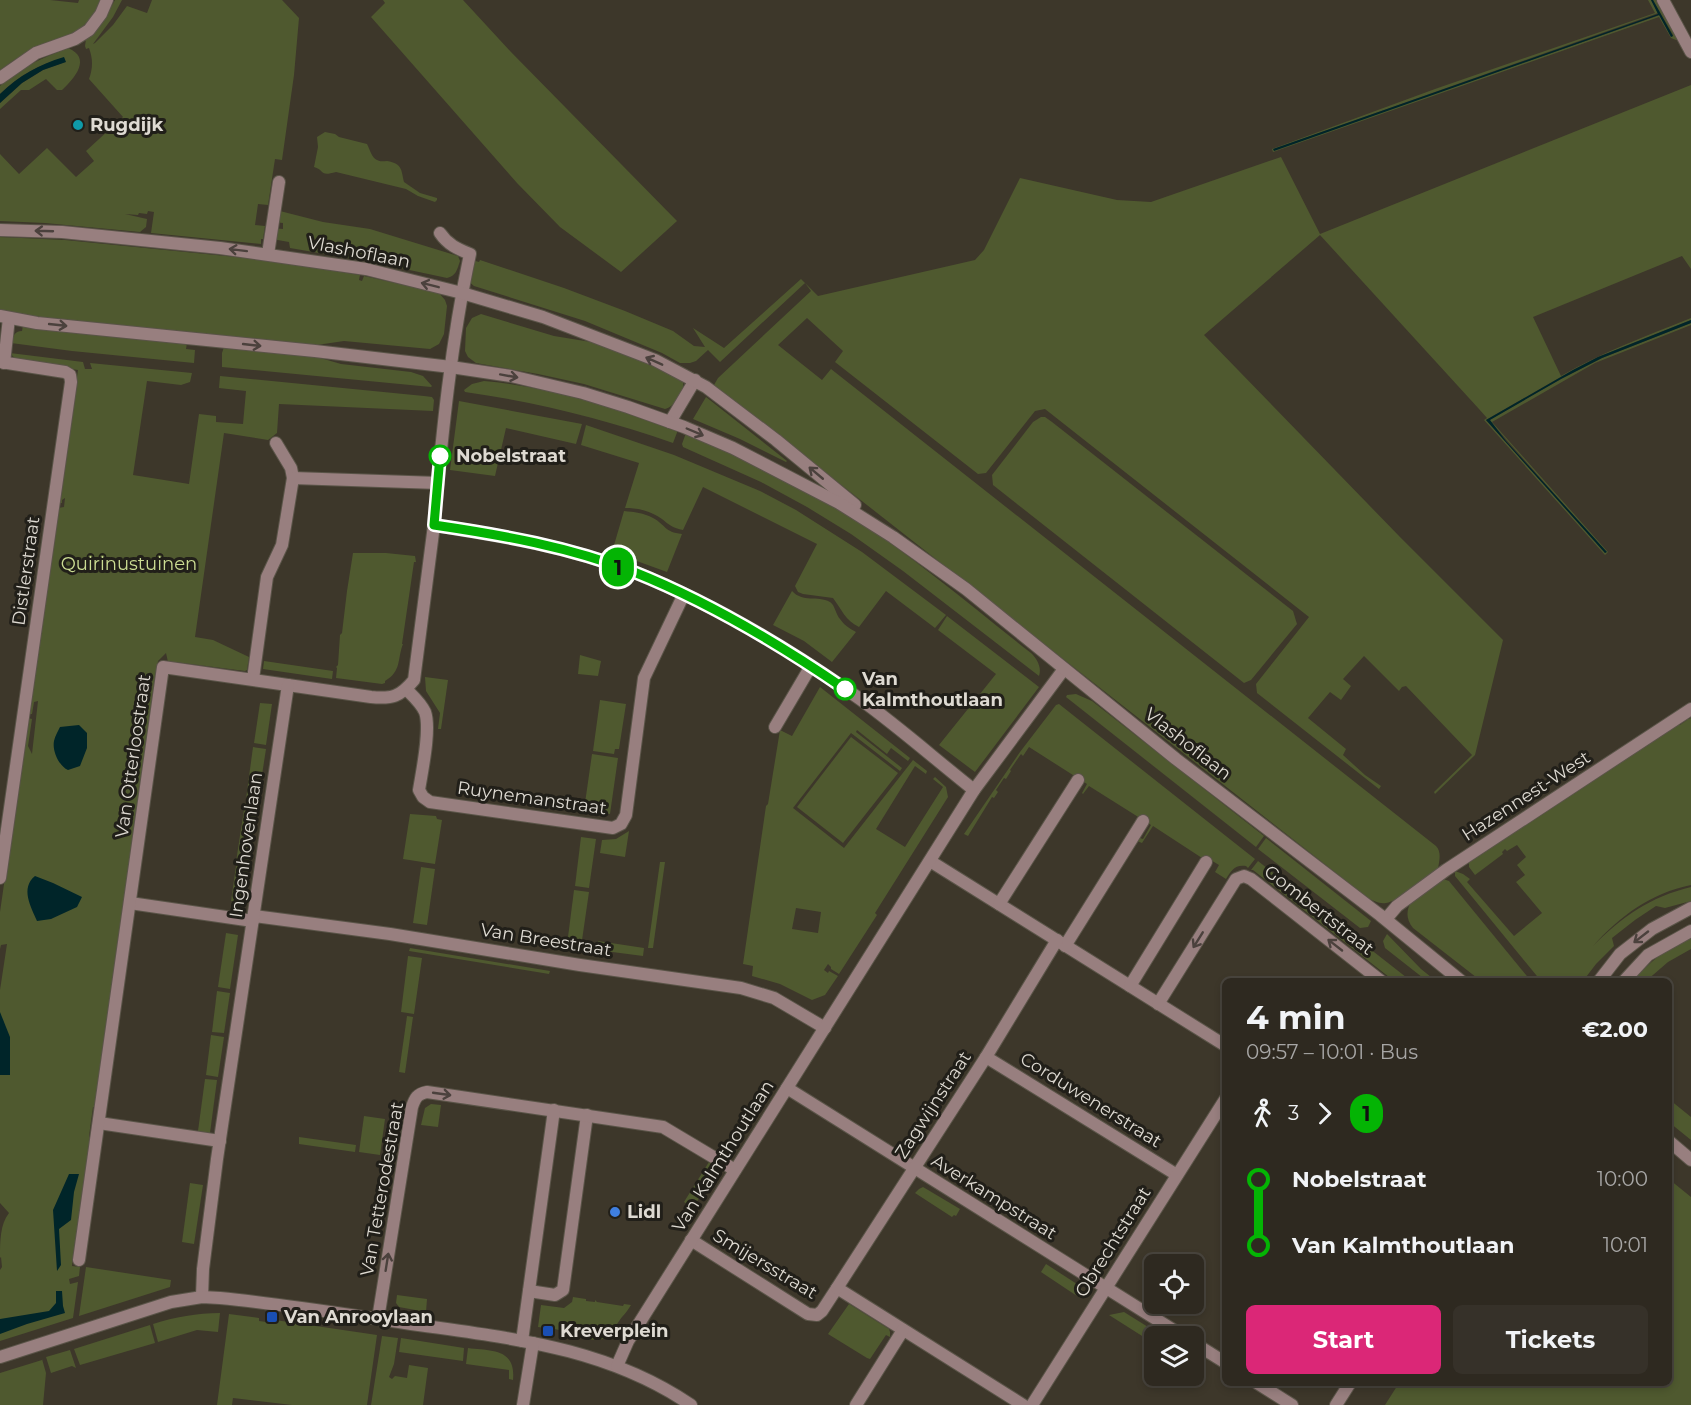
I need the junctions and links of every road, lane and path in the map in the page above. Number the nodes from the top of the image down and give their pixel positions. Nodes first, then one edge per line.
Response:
1 (107, 0) edge
2 (1663, 0) edge
3 (1691, 52) edge
4 (0, 78) edge
5 (279, 182) dead end
6 (0, 230) edge
7 (440, 233) dead end
8 (268, 254) junction
9 (462, 293) junction
10 (5, 317) edge
11 (2, 362) edge
12 (451, 367) junction
13 (695, 380) junction
14 (670, 422) junction
15 (276, 443) dead end
16 (293, 478) junction
17 (438, 483) junction
18 (434, 525) junction
19 (893, 537) junction
20 (684, 594) junction
21 (811, 666) junction
22 (1064, 669) junction
23 (253, 680) junction
24 (288, 685) junction
25 (406, 689) junction
26 (1691, 709) edge
27 (775, 727) dead end
28 (1078, 780) dead end
29 (974, 790) junction
30 (1143, 821) dead end
31 (930, 861) junction
32 (1206, 862) dead end
33 (0, 878) edge
34 (130, 903) junction
35 (999, 904) junction
36 (1691, 908) edge
37 (253, 918) junction
38 (1386, 919) junction
39 (1691, 931) edge
40 (1061, 943) junction
41 (1377, 978) edge
42 (1457, 978) edge
43 (1601, 978) edge
44 (1627, 978) edge
45 (1130, 986) junction
46 (1158, 1004) junction
47 (825, 1028) junction
48 (1222, 1044) edge
49 (986, 1057) junction
50 (787, 1088) junction
51 (1222, 1104) edge
52 (554, 1110) junction
53 (587, 1115) junction
54 (99, 1123) junction
55 (220, 1141) junction
56 (1672, 1144) edge
57 (1691, 1160) edge
58 (914, 1168) junction
59 (735, 1170) junction
60 (1177, 1175) junction
61 (691, 1240) junction
62 (79, 1260) dead end
63 (837, 1288) junction
64 (1106, 1288) junction
65 (529, 1291) junction
66 (202, 1297) junction
67 (378, 1319) junction
68 (1167, 1326) edge
69 (903, 1330) junction
70 (527, 1342) junction
71 (1204, 1349) edge
72 (0, 1357) edge
73 (1222, 1360) edge
74 (617, 1366) junction
75 (1262, 1386) edge
76 (1348, 1386) edge
77 (1290, 1404) edge
78 (523, 1405) edge
79 (691, 1405) edge
80 (856, 1405) edge
81 (1023, 1405) edge
82 (1032, 1405) edge
83 (1336, 1405) edge

1 - 4 street
2 - 3 street
5 - 8 street
8 -> 6 street, Vlashoflaan
7 - 9 street
9 -> 8 street, Vlashoflaan
9 - 12 street
13 -> 9 street, Vlashoflaan
10 - 11 street
10 -> 12 street, Vlashoflaan
11 - 33 street, Distlerstraat
12 -> 14 street, Vlashoflaan
12 - 17 street
13 - 14 street
19 -> 13 street, Vlashoflaan
14 -> 19 street, Vlashoflaan
15 - 16 street
16 - 17 street
16 - 23 street
17 - 18 street
18 - 20 street
18 - 25 street
19 - 22 street, Vlashoflaan
20 - 21 street
20 - 25 street, Ruynemanstraat
21 - 27 street
21 - 29 street
22 - 29 street, Van Kalmthoutlaan
22 - 38 street, Vlashoflaan
23 - 24 street, Van Otterloostraat
23 - 34 street, Van Otterloostraat
24 - 25 street
24 - 37 street, Ingenhovenlaan
26 - 38 street, Hazennest-West
28 - 35 street
29 - 31 street, Van Kalmthoutlaan
30 - 40 street
31 - 35 street
31 - 47 street, Van Kalmthoutlaan
32 - 45 street
34 - 37 street
34 - 54 street, Van Otterloostraat
35 - 40 street
36 -> 43 street
37 - 47 street, Van Breestraat
37 - 55 street, Ingenhovenlaan
38 - 42 street, Vlashoflaan
39 - 44 street
40 - 45 street
40 - 49 street, Zagwijnstraat
41 -> 46 street, Gombertstraat
45 - 46 street
46 - 48 street
47 - 50 street, Van Kalmthoutlaan
49 - 58 street, Zagwijnstraat
49 - 60 street, Corduwenerstraat
50 - 58 street, Averkampstraat
50 - 59 street, Van Kalmthoutlaan
51 - 60 street, Obrechtstraat
52 - 53 street, Van Tetterodestraat
52 - 65 street
67 -> 52 street, Van Tetterodestraat
53 - 59 street, Van Tetterodestraat
53 - 65 street
54 - 55 street
54 - 62 street, Van Otterloostraat
55 - 66 street, Ingenhovenlaan
56 - 57 street
58 - 63 street, Zagwijnstraat
58 - 64 street, Averkampstraat
59 - 61 street, Van Kalmthoutlaan
60 - 64 street, Obrechtstraat
61 - 63 street, Smijersstraat
61 - 74 street, Van Kalmthoutlaan
63 - 69 street, Smijersstraat
64 - 68 street, Averkampstraat
64 - 82 street, Obrechtstraat
65 - 70 street
66 - 67 street
66 - 72 street
67 - 70 street
69 - 80 street
69 - 81 street, Smijersstraat
70 - 74 street
70 - 78 street
71 - 73 street
74 - 79 street
75 - 77 street
76 - 83 street

